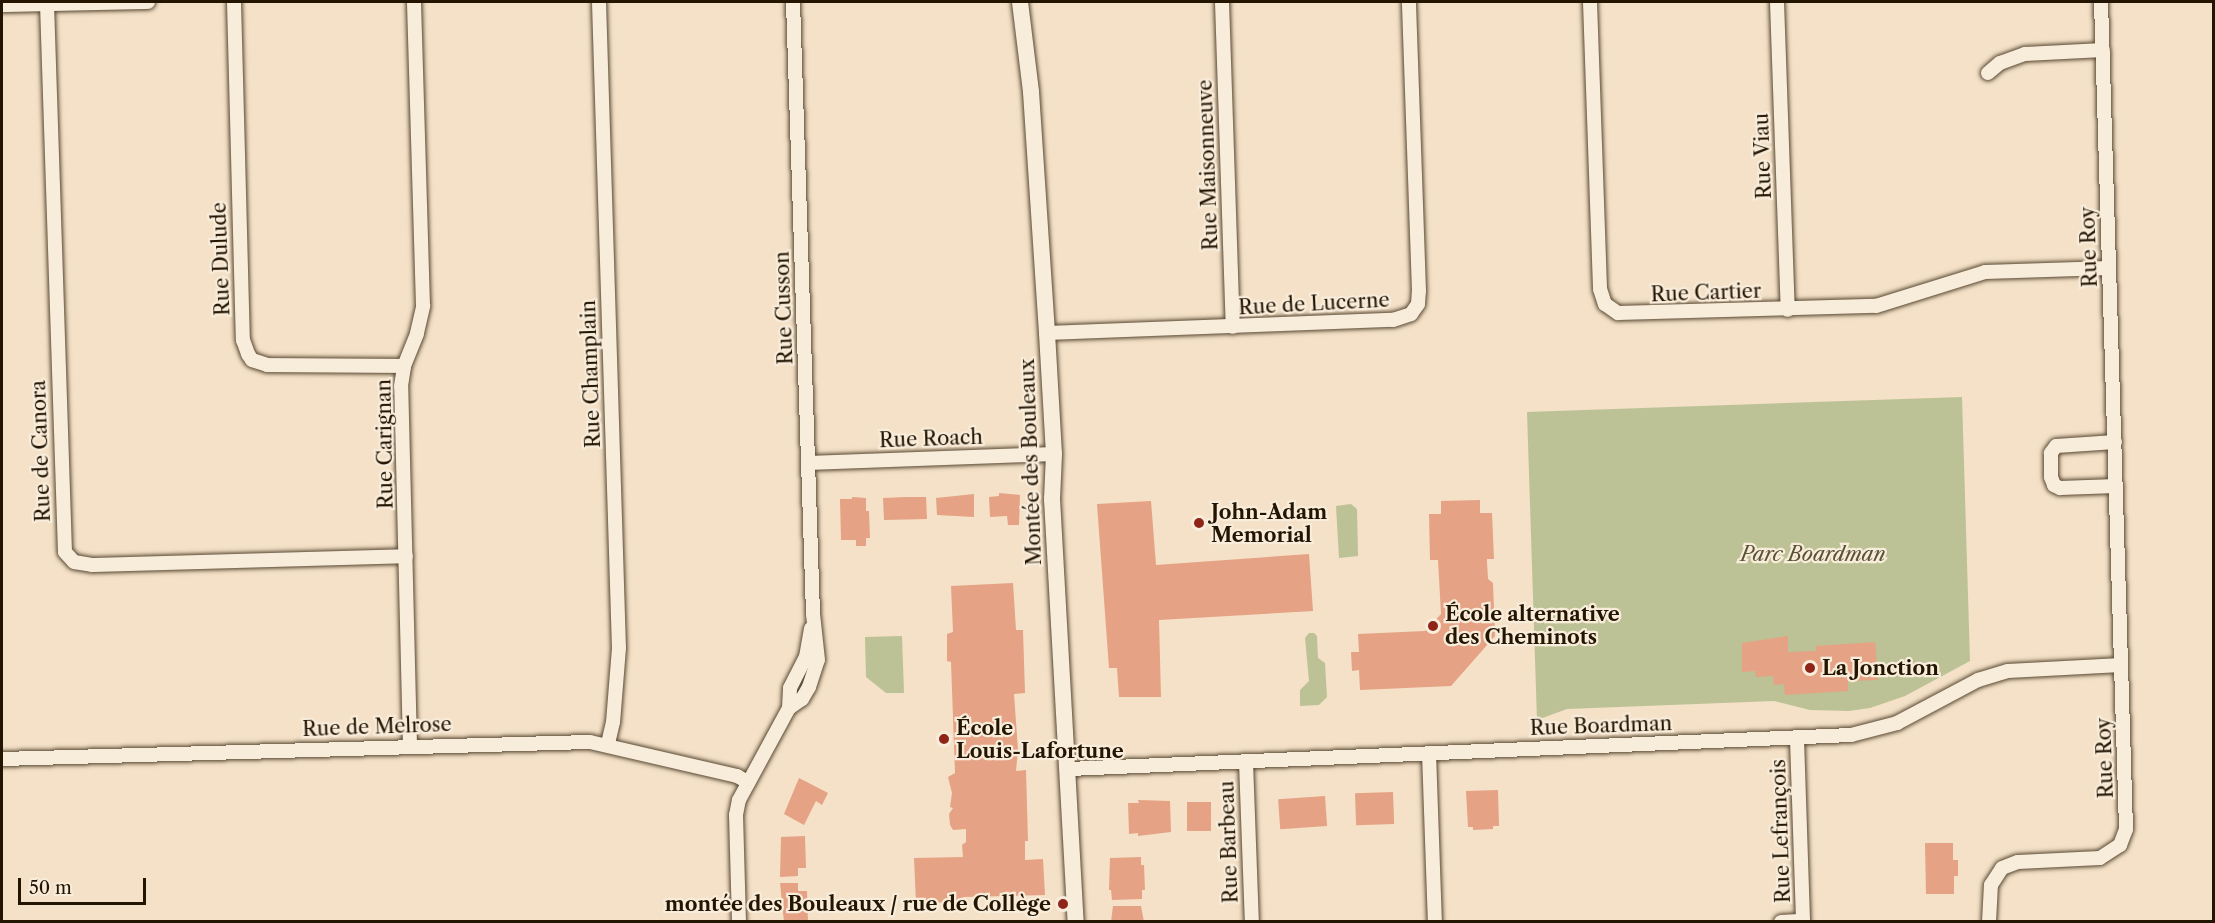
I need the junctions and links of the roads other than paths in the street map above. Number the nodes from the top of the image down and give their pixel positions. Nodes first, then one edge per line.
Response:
1 (148, 2) edge
2 (234, 2) edge
3 (414, 2) edge
4 (599, 2) edge
5 (793, 2) edge
6 (1020, 2) edge
7 (1222, 2) edge
8 (1409, 2) edge
9 (1590, 2) edge
10 (1776, 2) edge
11 (2101, 2) edge
12 (47, 4) junction
13 (2, 5) edge
14 (2103, 50) junction
15 (1988, 73) dead end
16 (2109, 268) junction
17 (1788, 310) junction
18 (1233, 327) junction
19 (1047, 333) junction
20 (404, 366) junction
21 (2115, 442) junction
22 (1054, 454) junction
23 (808, 463) junction
24 (2116, 486) junction
25 (406, 556) junction
26 (2121, 665) junction
27 (1797, 739) junction
28 (608, 744) junction
29 (410, 746) junction
30 (1429, 753) junction
31 (2, 759) edge
32 (1246, 762) junction
33 (1068, 769) junction
34 (748, 782) junction
35 (739, 921) edge
36 (1076, 921) edge
37 (1252, 921) edge
38 (1435, 921) edge
39 (1781, 921) edge
40 (1803, 921) edge
41 (1989, 921) edge

1 - 12 street
2 - 20 street, Rue Dulude
3 - 20 street, Rue Carignan
4 - 28 street, Rue Champlain
5 - 23 street, Rue Cusson
6 - 19 street, Montée des Bouleaux
7 - 18 street, Rue Maisonneuve
8 - 18 street, Rue de Lucerne
9 - 17 street, Rue Cartier
10 - 17 street, Rue Viau
11 - 14 street, Rue Roy
12 - 13 street
12 - 25 street, Rue de Canora
14 - 15 street
14 - 16 street, Rue Roy
16 - 17 street, Rue Cartier
16 - 21 street, Rue Roy
18 - 19 street, Rue de Lucerne
19 - 22 street, Montée des Bouleaux
20 - 25 street, Rue Carignan
21 - 24 street, Rue Roy
21 - 24 street
22 - 23 street, Rue Roach
22 - 33 street, Montée des Bouleaux
23 - 34 street, Rue Cusson
24 - 26 street, Rue Roy
25 - 29 street, Rue Carignan
26 - 27 street, Rue Boardman
26 - 41 street, Rue Roy
27 - 30 street, Rue Boardman
27 - 40 street, Rue Lefrançois
28 - 29 street, Rue de Melrose
28 - 34 street, Rue de Melrose
29 - 31 street, Rue de Melrose
30 - 32 street, Rue Boardman
30 - 38 street
32 - 33 street, Rue Boardman
32 - 37 street, Rue Barbeau
33 - 36 street, Montée des Bouleaux
34 - 35 street, Rue Cusson
39 - 40 street

